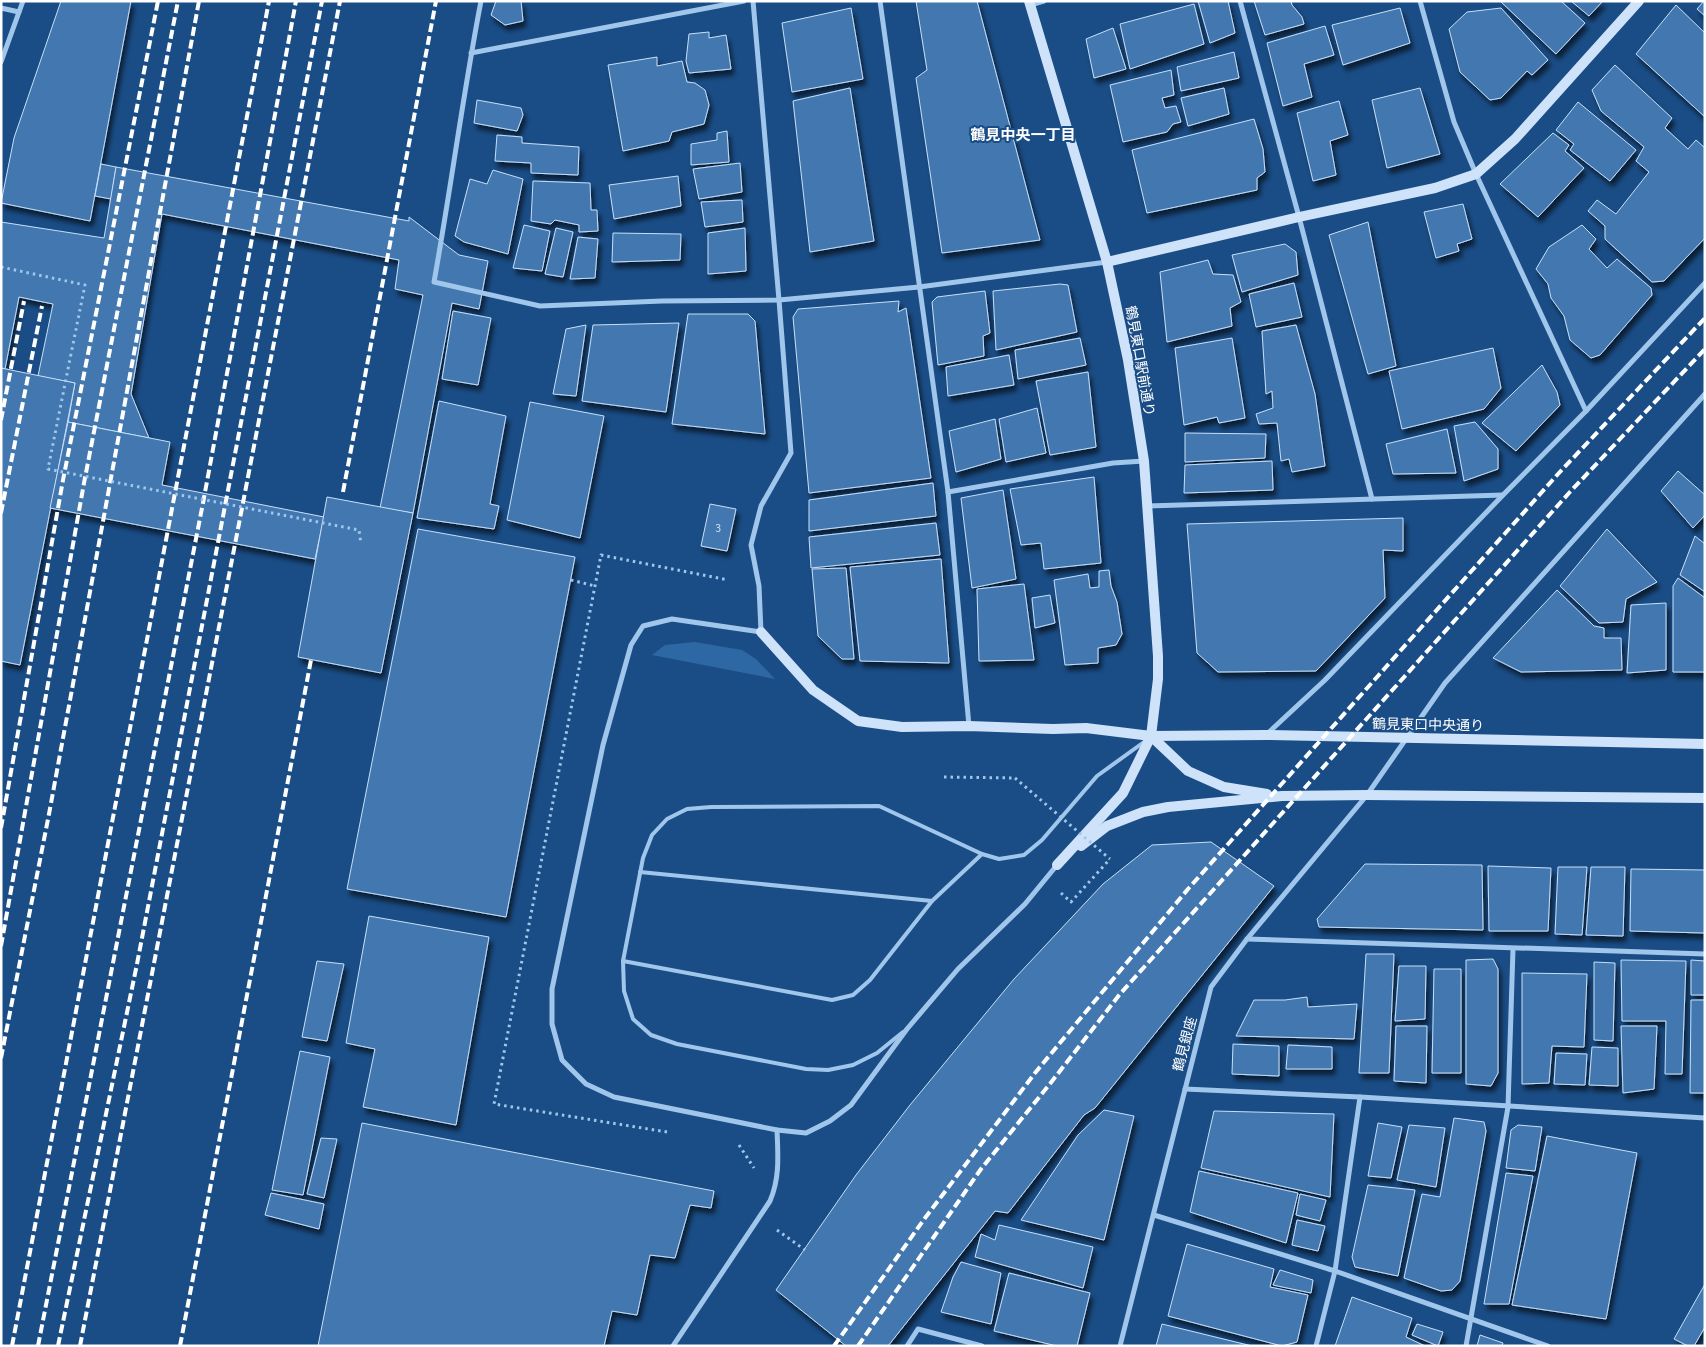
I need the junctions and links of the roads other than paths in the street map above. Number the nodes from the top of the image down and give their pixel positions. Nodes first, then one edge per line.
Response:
1 (22, 1) edge
2 (481, 1) edge
3 (744, 1) edge
4 (752, 1) edge
5 (880, 1) edge
6 (1044, 1) edge
7 (1240, 1) edge
8 (1420, 1) edge
9 (1639, 1) edge
10 (1030, 3) edge
11 (1, 8) edge
12 (19, 12) junction
13 (471, 53) junction
14 (1, 62) edge
15 (1476, 174) junction
16 (1299, 216) junction
17 (1107, 262) junction
18 (1705, 282) edge
19 (919, 286) junction
20 (779, 300) junction
21 (1705, 394) edge
22 (1586, 411) junction
23 (1144, 460) junction
24 (948, 492) junction
25 (1503, 495) junction
26 (1372, 499) junction
27 (1147, 506) junction
28 (761, 632) junction
29 (969, 726) junction
30 (1266, 735) junction
31 (1151, 736) junction
32 (1406, 739) junction
33 (1705, 744) edge
34 (1367, 795) junction
35 (1282, 796) junction
36 (1705, 798) edge
37 (982, 854) junction
38 (1057, 865) junction
39 (640, 872) junction
40 (932, 901) junction
41 (1247, 939) junction
42 (1513, 948) junction
43 (1705, 954) edge
44 (622, 962) junction
45 (907, 1028) junction
46 (1185, 1089) junction
47 (1360, 1097) junction
48 (1508, 1107) junction
49 (1705, 1118) edge
50 (777, 1130) junction
51 (1154, 1215) junction
52 (1335, 1271) junction
53 (1471, 1320) junction
54 (673, 1346) edge
55 (907, 1346) edge
56 (982, 1346) edge
57 (1120, 1346) edge
58 (1316, 1346) edge
59 (1466, 1346) edge
60 (1548, 1346) edge

1 - 12 street
2 - 13 street
3 - 13 street
4 - 20 street
5 - 19 street
6 - 10 street
7 - 16 street
8 - 15 street
9 - 15 street
10 - 17 street, 鶴見東口駅前通り
11 - 12 street
12 - 14 street
13 - 20 street
15 - 16 street
15 - 22 street
16 - 17 street
16 - 26 street
17 - 19 street
17 - 23 street, 鶴見東口駅前通り
18 - 22 street
19 - 20 street
19 - 24 street
20 - 28 street
21 - 32 street, 鶴見銀座
22 - 25 street
23 - 24 street
23 - 27 street, 鶴見東口駅前通り
24 - 29 street
25 - 26 street
25 - 30 street
26 - 27 street
27 - 31 street, 鶴見東口駅前通り
28 - 29 street, 鶴見東口中央通り
28 - 50 street
29 - 31 street, 鶴見東口中央通り
30 - 31 street, 鶴見東口中央通り
30 - 32 street, 鶴見東口中央通り
31 - 35 street
31 - 37 lane
31 - 38 street, 鶴見東口駅前通り
32 - 33 street, 鶴見東口中央通り
32 - 34 street, 鶴見銀座
34 - 35 street
34 - 36 street
34 - 41 street, 鶴見銀座
35 - 38 street
37 - 39 lane
37 - 40 lane
38 - 45 street
39 - 40 lane
39 - 44 lane
40 - 44 lane
41 - 42 street
41 - 46 street, 鶴見銀座
42 - 43 street
42 - 48 street
44 - 45 lane
45 - 50 street
46 - 47 street
46 - 51 street, 鶴見銀座
47 - 48 street
47 - 52 street
48 - 49 street
48 - 53 street
50 - 54 street
51 - 52 street
51 - 57 street, 鶴見銀座
52 - 53 street
52 - 58 street
53 - 59 street
53 - 60 street
55 - 56 street

